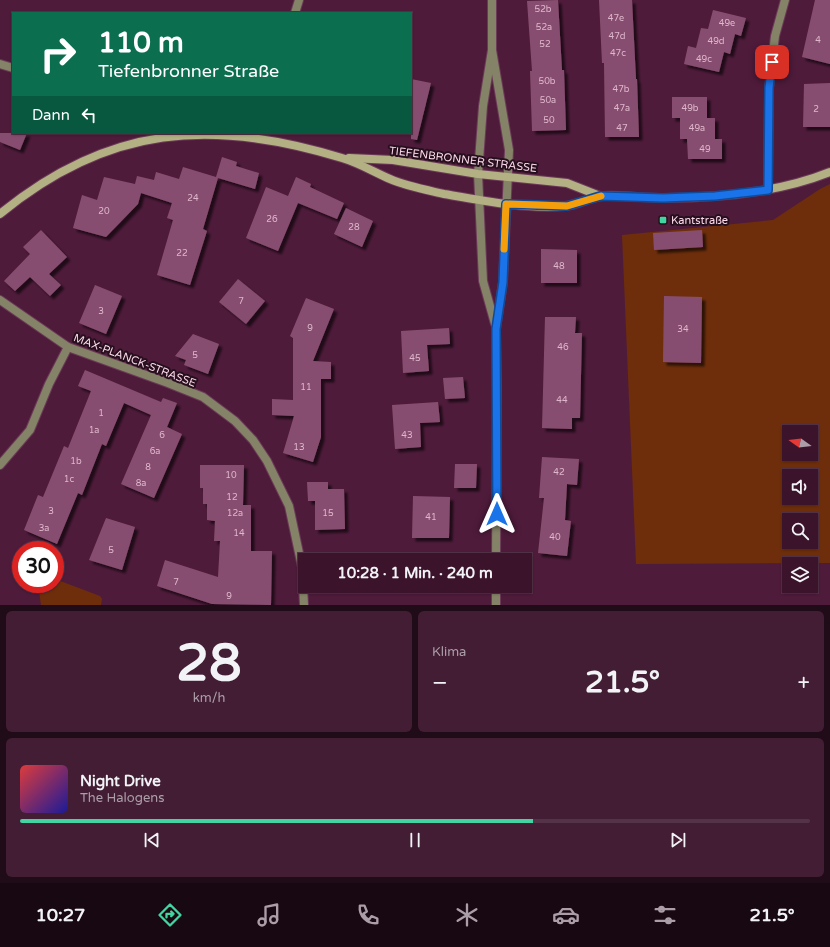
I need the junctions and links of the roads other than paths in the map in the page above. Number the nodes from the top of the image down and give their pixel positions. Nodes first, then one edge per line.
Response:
1 (299, 0) edge
2 (492, 0) edge
3 (785, 0) edge
4 (296, 12) edge
5 (492, 50) junction
6 (0, 64) edge
7 (12, 68) edge
8 (259, 135) edge
9 (345, 158) junction
10 (830, 172) edge
11 (478, 174) junction
12 (508, 177) junction
13 (768, 190) junction
14 (600, 196) junction
15 (479, 199) junction
16 (506, 204) junction
17 (0, 214) edge
18 (0, 300) edge
19 (496, 329) junction
20 (68, 347) junction
21 (0, 465) edge
22 (496, 553) edge
23 (496, 593) edge
24 (304, 605) edge
25 (496, 605) edge

1 - 4 street
2 - 5 street
3 - 13 street
5 - 11 street
5 - 12 street
6 - 7 street
8 - 9 street, TIEFENBRONNER STRASSE
8 - 17 street, TIEFENBRONNER STRASSE
9 - 11 street, TIEFENBRONNER STRASSE
9 - 15 street, TIEFENBRONNER STRASSE
10 - 13 street, TIEFENBRONNER STRASSE
11 - 12 street, TIEFENBRONNER STRASSE
11 - 15 street
12 - 14 street, TIEFENBRONNER STRASSE
12 - 16 street
13 - 14 street, TIEFENBRONNER STRASSE
14 - 16 street, TIEFENBRONNER STRASSE
15 - 16 street, TIEFENBRONNER STRASSE
15 - 19 street
16 - 19 street
18 - 20 street, MAX-PLANCK-STRASSE
19 - 22 street
20 - 21 street
20 - 24 street, MAX-PLANCK-STRASSE
23 - 25 street

